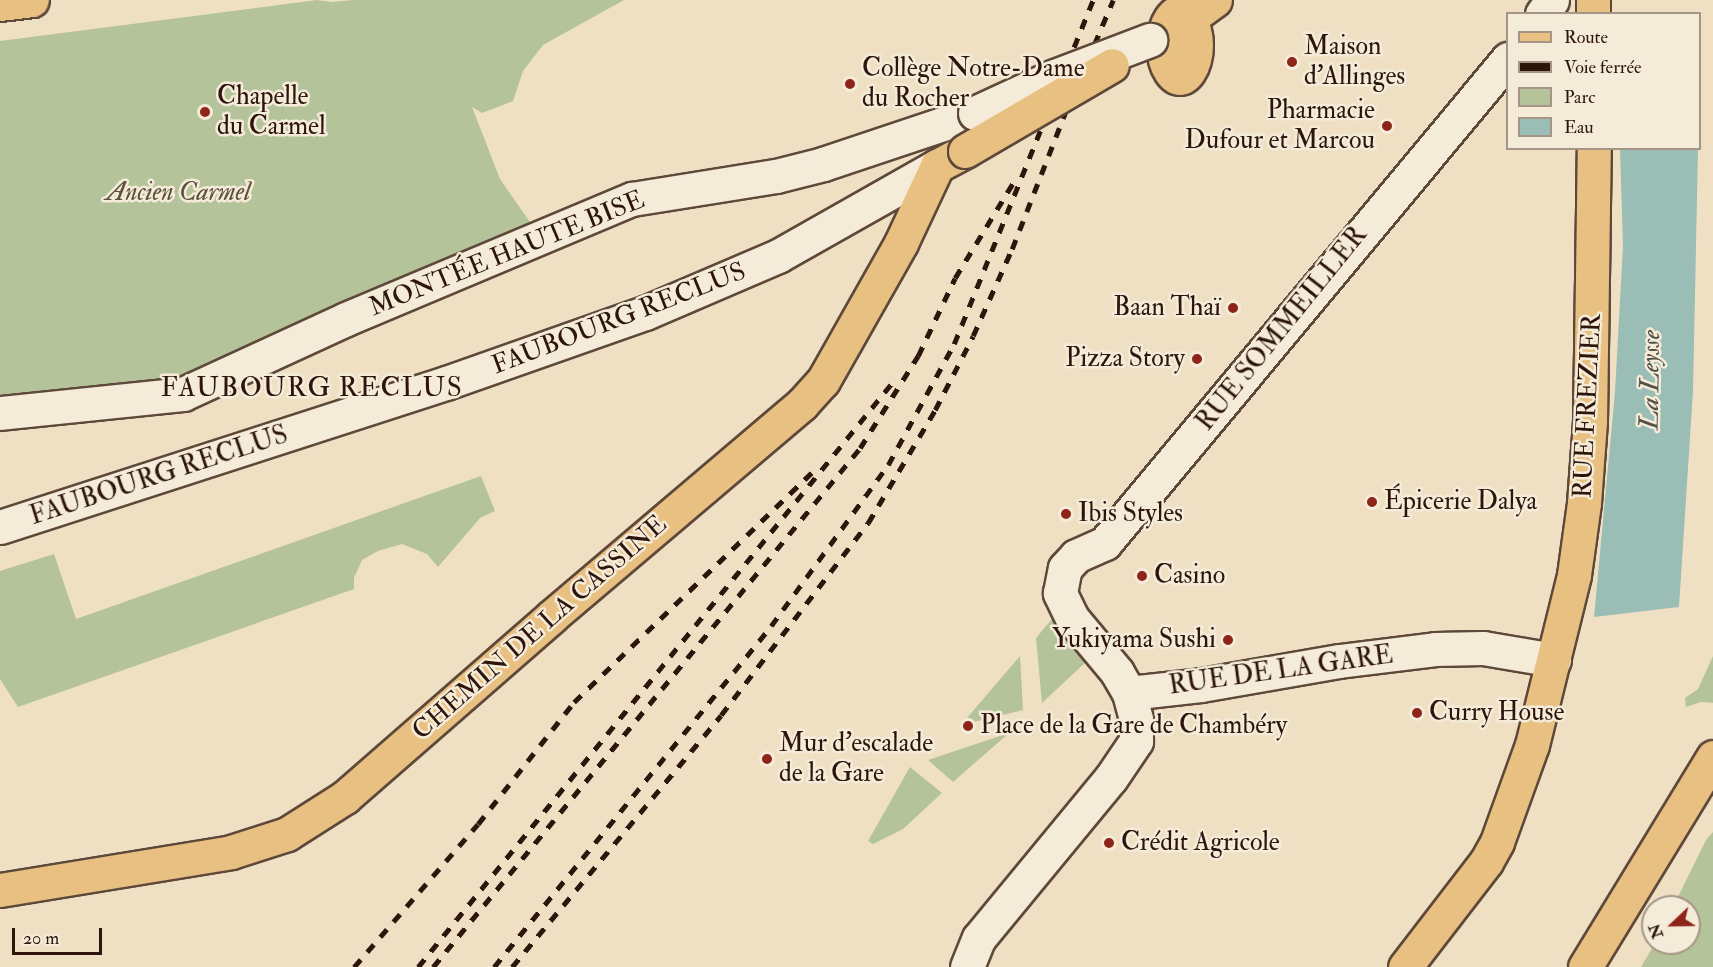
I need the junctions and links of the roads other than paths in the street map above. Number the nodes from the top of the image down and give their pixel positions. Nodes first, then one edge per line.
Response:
1 (32, 0) edge
2 (1215, 0) edge
3 (0, 4) edge
4 (1168, 31) junction
5 (1506, 61) edge
6 (1594, 150) edge
7 (951, 159) junction
8 (0, 413) edge
9 (0, 527) edge
10 (1554, 660) junction
11 (1129, 693) junction
12 (1713, 758) edge
13 (0, 890) edge
14 (967, 967) edge
15 (1405, 967) edge
16 (1585, 967) edge

1 - 3 main road
2 - 4 main road, FAUBOURG RECLUS
4 - 7 main road, FAUBOURG RECLUS, bridge
4 - 8 street, MONTÉE HAUTE BISE, bridge
5 - 11 street, RUE SOMMEILLER
6 - 10 main road, RUE FREZIER
7 - 9 street, FAUBOURG RECLUS
7 - 13 main road, CHEMIN DE LA CASSINE
10 - 11 street, RUE DE LA GARE
10 - 15 main road, RUE FREZIER
11 - 14 street
12 - 16 main road

